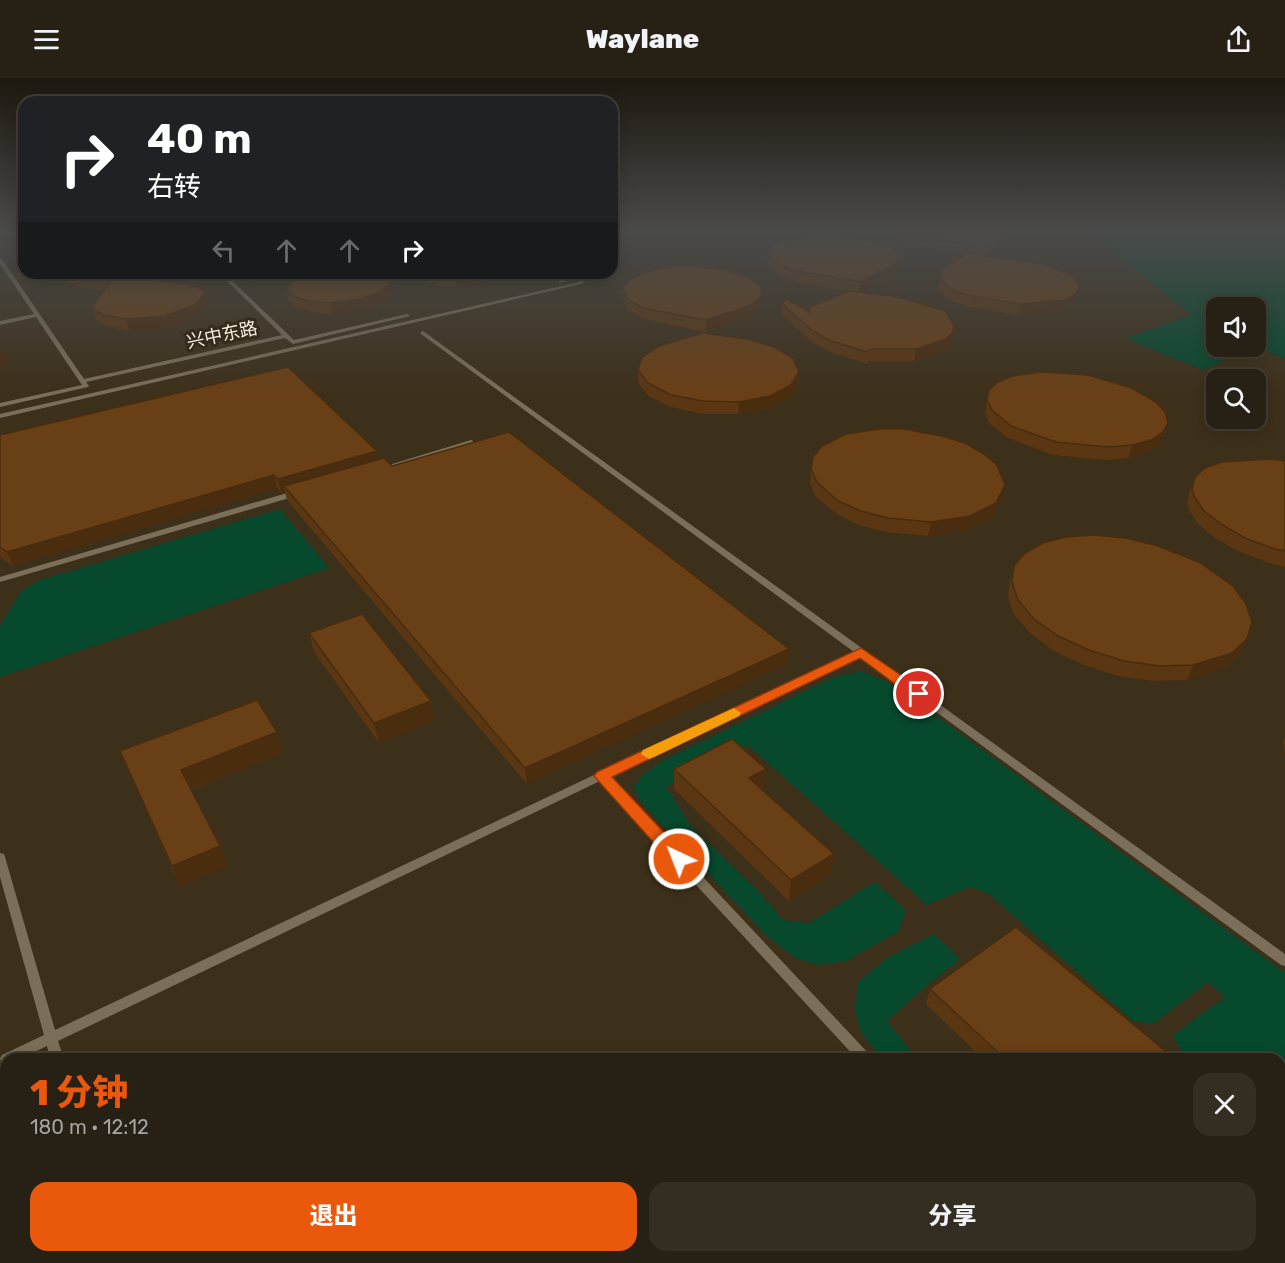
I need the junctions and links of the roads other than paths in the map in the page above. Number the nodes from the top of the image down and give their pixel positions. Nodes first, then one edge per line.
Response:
1 (17, 285) edge
2 (234, 285) edge
3 (543, 285) edge
4 (571, 285) edge
5 (38, 315) junction
6 (0, 322) edge
7 (423, 333) dead end
8 (286, 336) junction
9 (85, 383) junction
10 (0, 405) edge
11 (0, 416) edge
12 (471, 442) edge
13 (379, 469) edge
14 (310, 489) edge
15 (0, 580) edge
16 (861, 652) junction
17 (602, 776) junction
18 (0, 857) edge
19 (1285, 961) edge
20 (51, 1038) junction
21 (20, 1053) edge
22 (55, 1053) edge
23 (859, 1053) edge

1 - 5 lane
2 - 8 lane
3 - 8 lane, 兴中东路
4 - 11 lane
5 - 6 lane
5 - 9 lane
7 - 16 lane
8 - 9 lane, 兴中东路
9 - 10 lane, 兴中东路
12 - 13 lane
14 - 15 lane
16 - 17 lane
16 - 19 lane
17 - 20 lane
17 - 23 lane
18 - 20 lane
20 - 21 lane
20 - 22 lane

